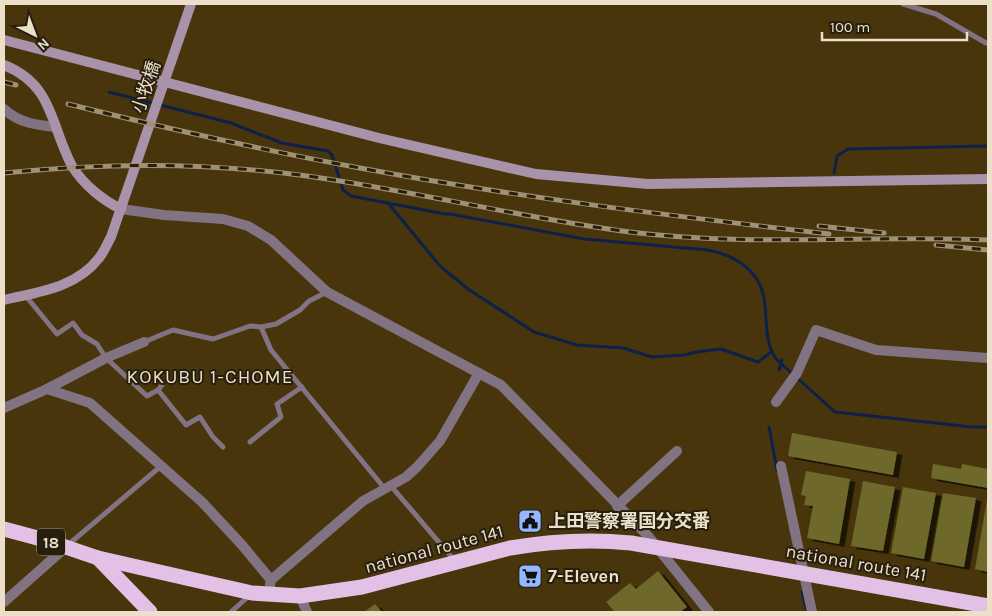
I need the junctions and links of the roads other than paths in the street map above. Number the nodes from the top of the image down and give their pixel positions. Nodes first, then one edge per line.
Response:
1 (191, 4) edge
2 (903, 4) edge
3 (4, 40) edge
4 (986, 43) dead end
5 (4, 65) edge
6 (4, 108) edge
7 (56, 127) junction
8 (988, 179) edge
9 (121, 209) junction
10 (327, 292) junction
11 (25, 296) junction
12 (4, 300) edge
13 (261, 327) junction
14 (144, 342) joint
15 (106, 358) junction
16 (988, 358) edge
17 (479, 373) junction
18 (162, 385) dead end
19 (302, 387) junction
20 (47, 389) junction
21 (158, 390) junction
22 (776, 402) dead end
23 (4, 408) edge
24 (250, 442) dead end
25 (224, 447) dead end
26 (677, 451) dead end
27 (162, 466) junction
28 (781, 466) dead end
29 (388, 487) junction
30 (617, 506) junction
31 (4, 529) edge
32 (66, 547) junction
33 (657, 547) junction
34 (98, 558) junction
35 (455, 561) junction
36 (804, 573) junction
37 (270, 587) junction
38 (252, 593) junction
39 (300, 596) junction
40 (4, 602) edge
41 (988, 606) edge
42 (150, 612) edge
43 (231, 612) edge
44 (307, 612) edge
45 (709, 612) edge
46 (812, 612) edge

1 - 9 street, 小牧橋
2 - 4 lane
3 - 8 street
5 - 7 street
6 - 7 street
7 - 9 street
9 - 10 street
9 - 11 street, 小牧橋
10 - 13 lane
10 - 17 street
11 - 12 street, 小牧橋
11 - 15 lane
13 - 14 lane
13 - 19 lane
14 - 15 street
15 - 20 street
15 - 21 lane
16 - 22 street
17 - 29 street
17 - 30 street
18 - 21 lane
19 - 24 lane
19 - 29 lane
20 - 23 street
20 - 27 street
21 - 25 lane
26 - 30 street
27 - 32 lane
27 - 37 street
28 - 36 street
29 - 35 lane
29 - 37 street
30 - 33 street
31 - 32 highway, 18
32 - 34 highway, 18
32 - 40 street
33 - 35 highway, national route 141
33 - 36 highway, national route 141
33 - 45 street
34 - 38 highway, national route 141
34 - 42 highway, 18
35 - 39 highway, national route 141
36 - 41 highway, national route 141
36 - 46 street
37 - 38 highway, national route 141
37 - 39 highway, national route 141
38 - 43 lane
39 - 44 street

